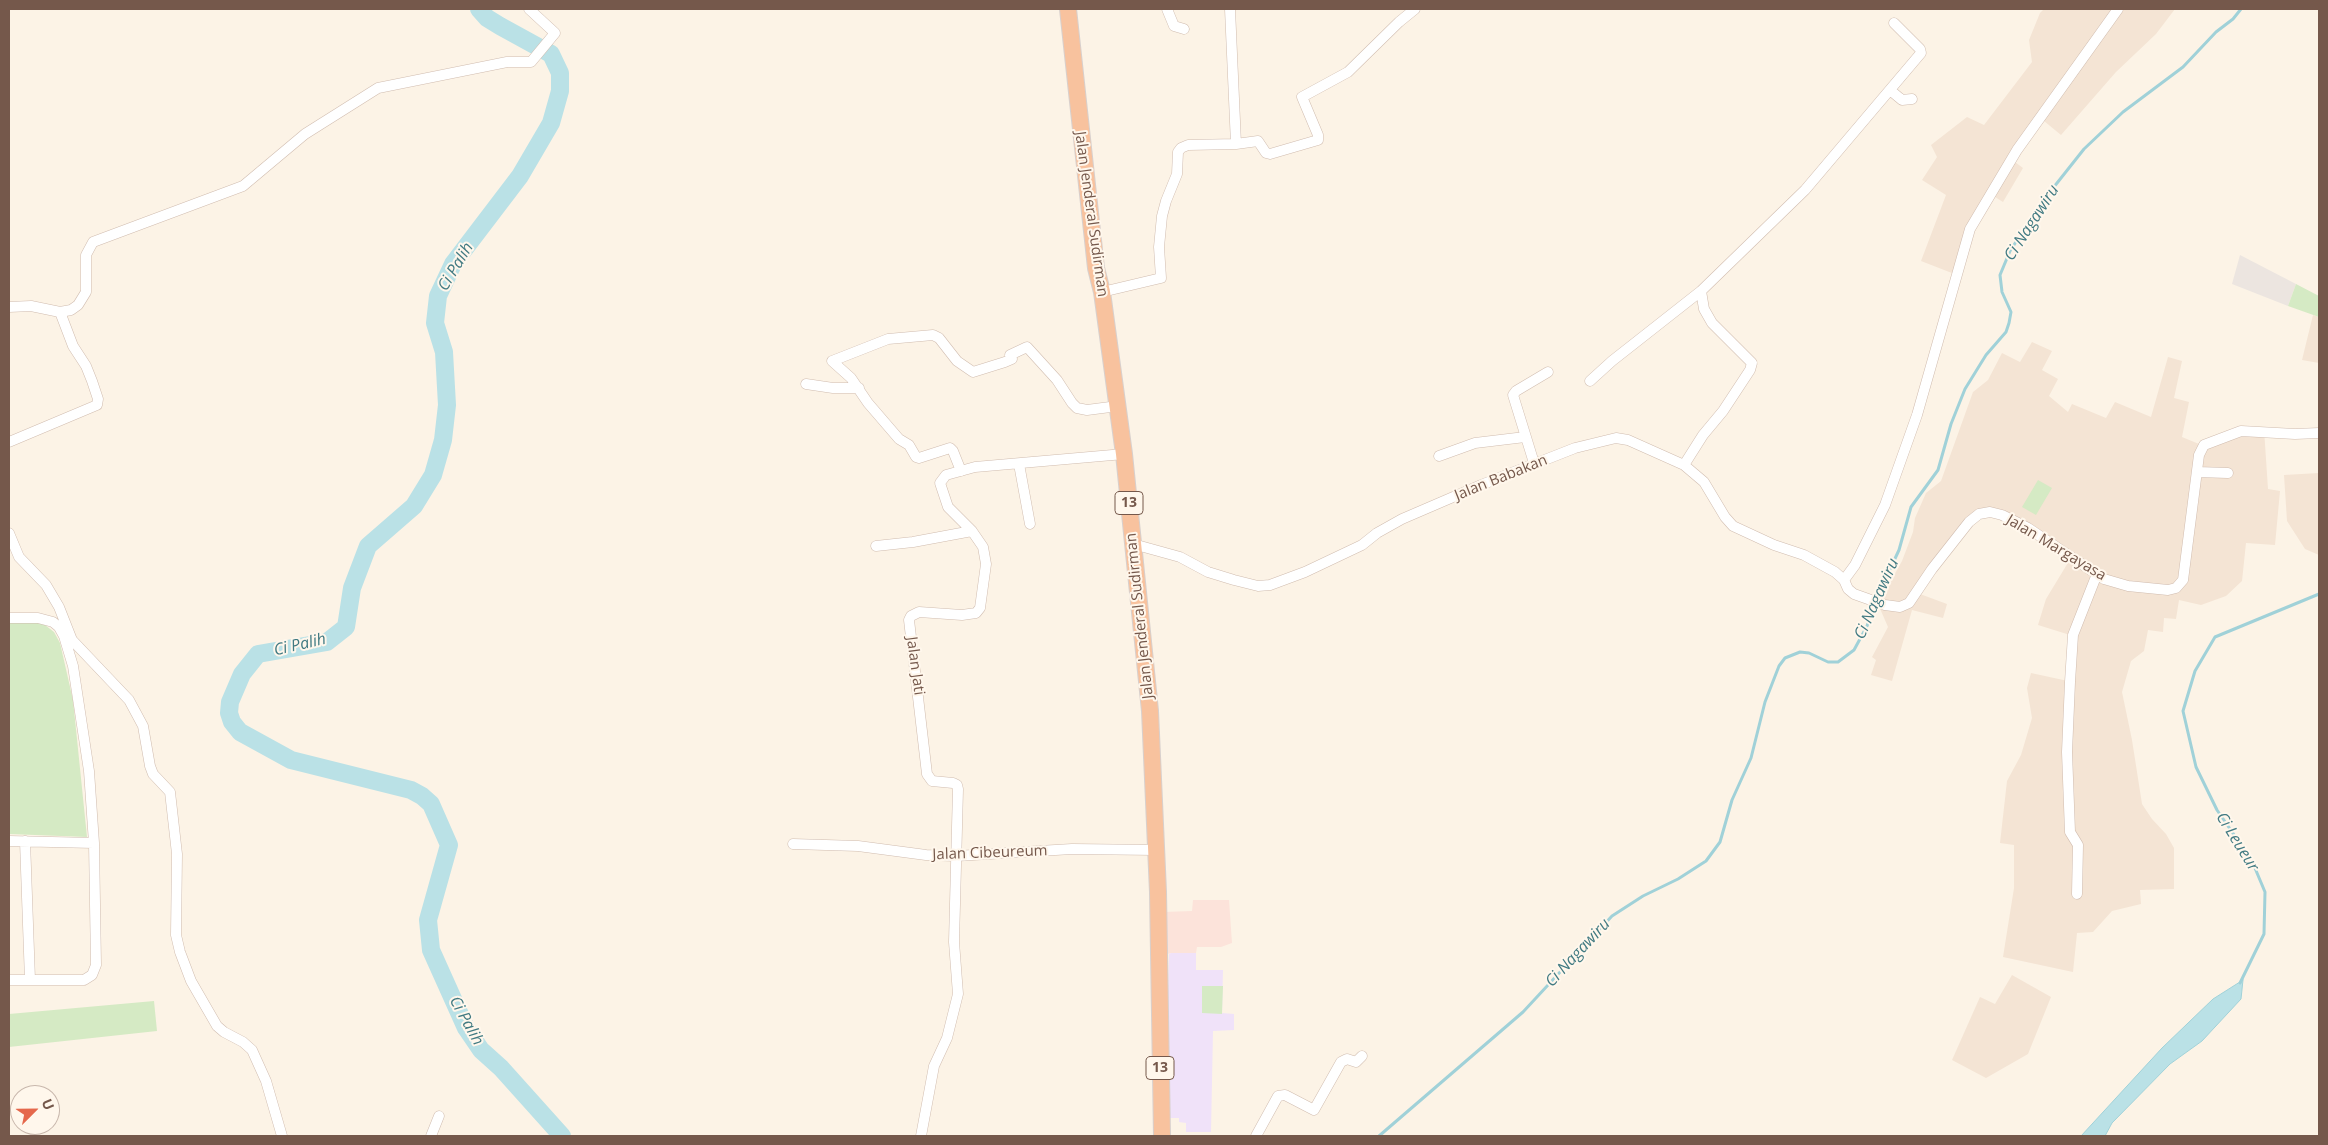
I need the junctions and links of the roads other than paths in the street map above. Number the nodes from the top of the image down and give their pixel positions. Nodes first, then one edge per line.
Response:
1 (530, 9) edge
2 (1068, 9) edge
3 (1167, 9) edge
4 (1230, 9) edge
5 (1415, 9) edge
6 (2118, 9) edge
7 (1894, 23) dead end
8 (1184, 29) dead end
9 (1890, 90) junction
10 (1912, 99) dead end
11 (1236, 144) junction
12 (1701, 291) junction
13 (1102, 292) junction
14 (9, 307) edge
15 (60, 312) junction
16 (1548, 372) dead end
17 (1590, 381) dead end
18 (806, 384) dead end
19 (859, 388) junction
20 (1118, 406) junction
21 (2319, 433) edge
22 (1525, 437) junction
23 (9, 442) edge
24 (1124, 454) junction
25 (1439, 456) dead end
26 (1534, 463) junction
27 (1019, 464) junction
28 (1684, 465) junction
29 (961, 471) junction
30 (2196, 472) junction
31 (2228, 473) dead end
32 (1030, 524) dead end
33 (972, 531) junction
34 (9, 533) edge
35 (1133, 544) junction
36 (876, 546) dead end
37 (2097, 574) junction
38 (1844, 580) junction
39 (9, 618) edge
40 (9, 841) edge
41 (25, 842) junction
42 (94, 843) junction
43 (793, 844) dead end
44 (1157, 850) junction
45 (956, 856) junction
46 (2077, 894) dead end
47 (9, 980) edge
48 (30, 980) junction
49 (1362, 1056) dead end
50 (439, 1116) dead end
51 (282, 1136) edge
52 (431, 1136) edge
53 (922, 1136) edge
54 (1162, 1136) edge
55 (1256, 1136) edge

1 - 15 street
2 - 13 highway, Jalan Jenderal Sudirman / 13
3 - 8 street
4 - 11 street
5 - 11 street
6 - 38 street
7 - 9 street
9 - 10 street
9 - 12 street
11 - 13 street
12 - 17 street
12 - 28 street
13 - 20 highway, Jalan Jenderal Sudirman / 13
14 - 15 street
15 - 23 street
16 - 22 street
18 - 19 street
19 - 20 street
19 - 29 street
20 - 24 highway, Jalan Jenderal Sudirman / 13
21 - 30 street, Jalan Margayasa
22 - 25 street
22 - 26 street
24 - 27 street, Jalan Jati
24 - 35 highway, Jalan Jenderal Sudirman / 13
26 - 28 street, Jalan Babakan
26 - 35 street, Jalan Babakan
27 - 29 street, Jalan Jati
27 - 32 street
28 - 38 street, Jalan Babakan
29 - 33 street, Jalan Jati
30 - 31 street
30 - 37 street, Jalan Margayasa
33 - 36 street
33 - 45 street, Jalan Jati
34 - 51 street
35 - 44 highway, Jalan Jenderal Sudirman / 13
37 - 38 street, Jalan Margayasa
37 - 46 street
39 - 42 street
40 - 41 street
41 - 42 street
41 - 48 street
42 - 48 street
43 - 45 street, Jalan Cibeureum
44 - 45 street, Jalan Cibeureum
44 - 54 highway, Jalan Jenderal Sudirman / 13
45 - 53 street
47 - 48 street
49 - 55 street
50 - 52 street

